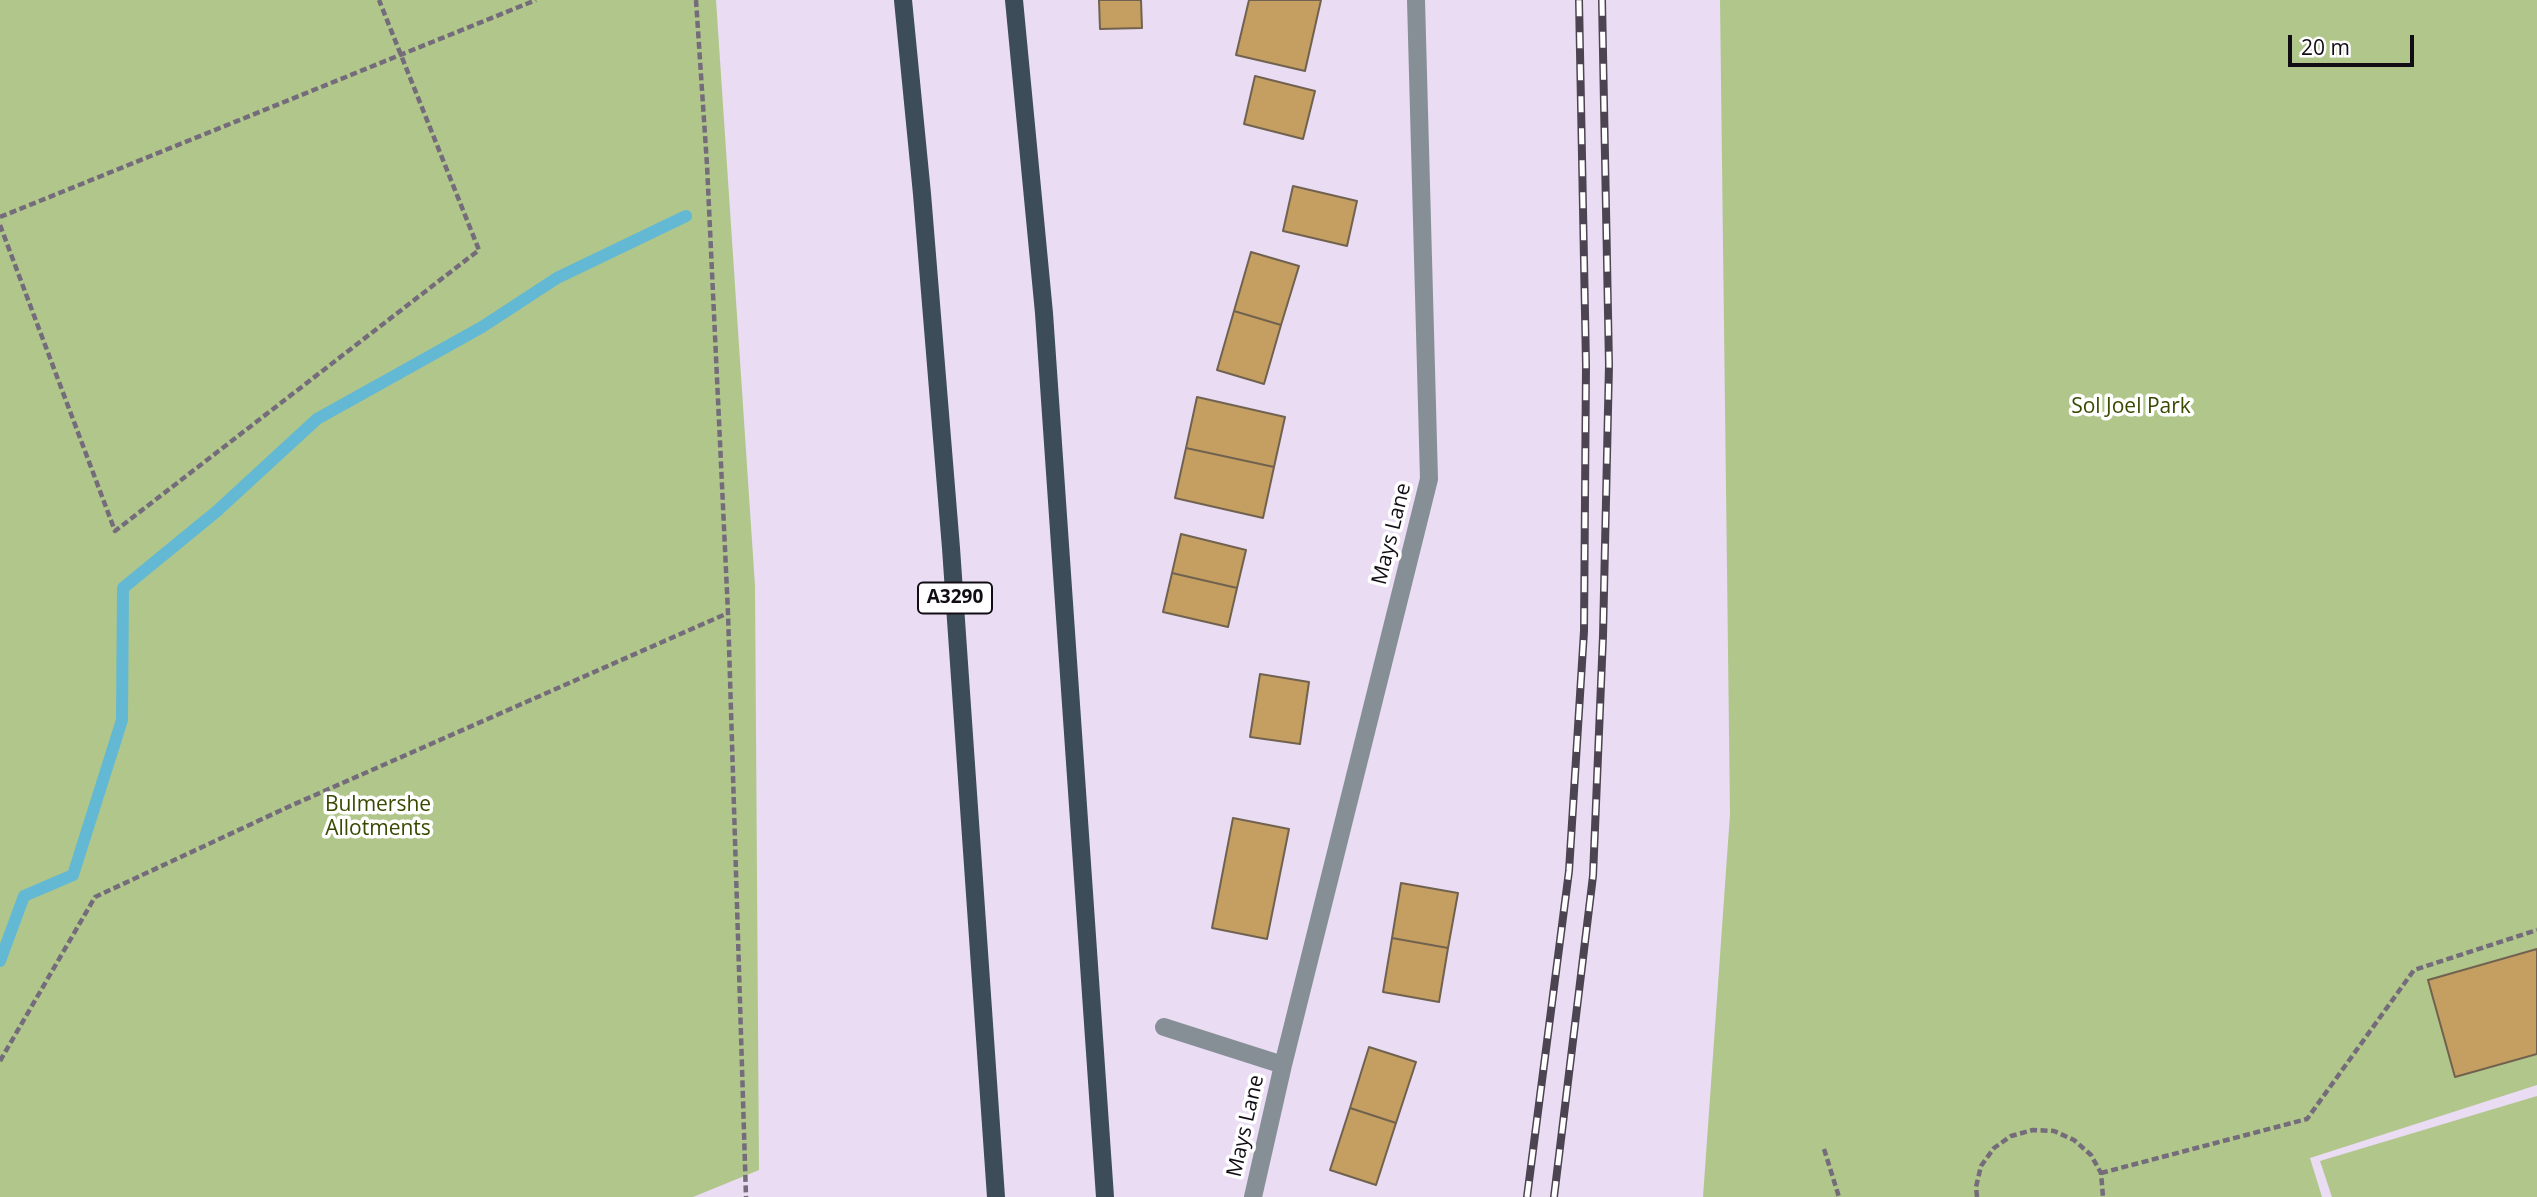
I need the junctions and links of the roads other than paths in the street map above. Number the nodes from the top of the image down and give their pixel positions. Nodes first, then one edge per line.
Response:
1 (903, 0) edge
2 (1014, 0) edge
3 (1416, 0) edge
4 (1164, 1027) dead end
5 (1283, 1065) junction
6 (996, 1197) edge
7 (1105, 1197) edge
8 (1253, 1197) edge

1 - 6 main road, A3290
2 - 7 main road
3 - 5 street, Mays Lane
4 - 5 street, Mays Lane
5 - 8 street, Mays Lane

